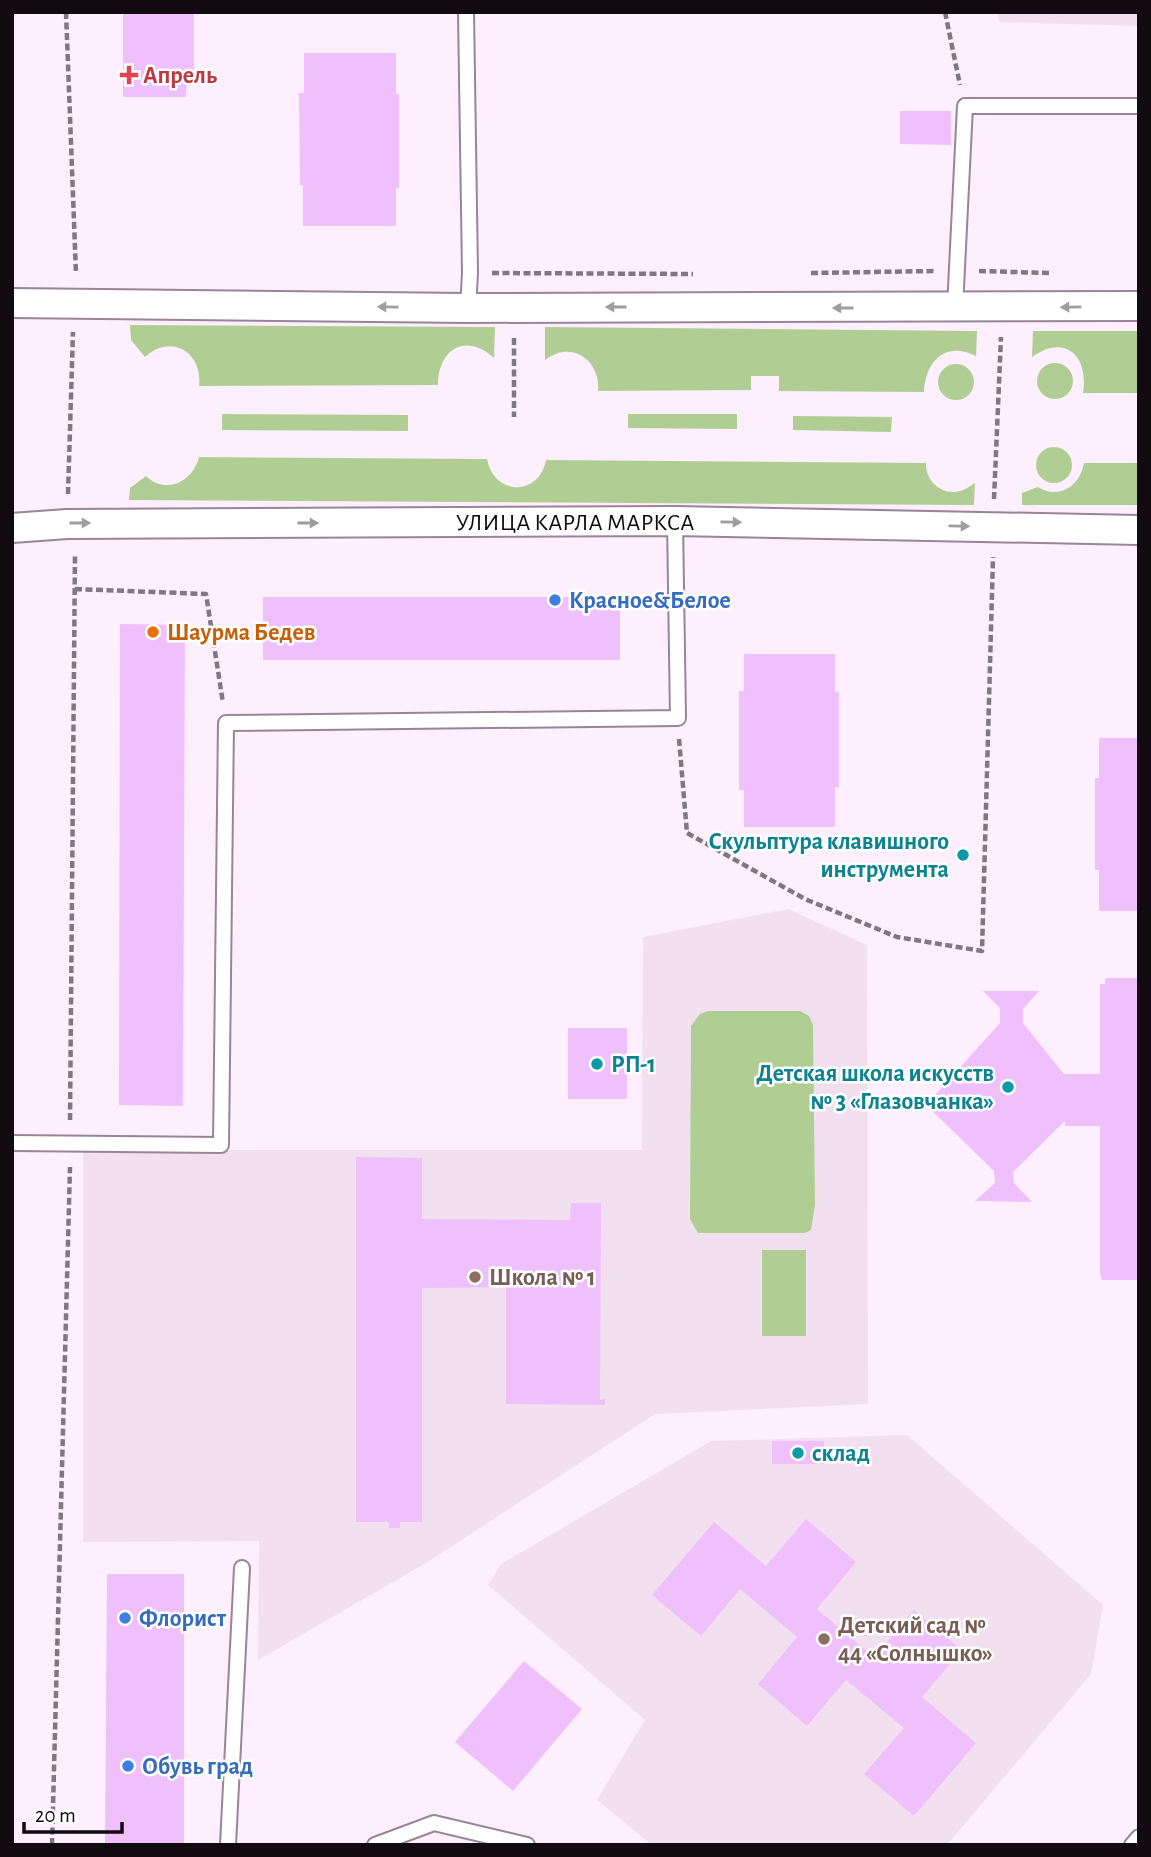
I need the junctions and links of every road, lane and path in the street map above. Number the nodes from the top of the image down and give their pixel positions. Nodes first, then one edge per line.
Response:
1 (66, 12) edge
2 (466, 12) edge
3 (945, 12) edge
4 (965, 106) junction
5 (1139, 106) edge
6 (12, 303) edge
7 (73, 303) junction
8 (1139, 306) edge
9 (514, 307) junction
10 (468, 308) junction
11 (955, 308) junction
12 (1003, 308) junction
13 (514, 417) dead end
14 (674, 521) junction
15 (67, 523) junction
16 (992, 527) junction
17 (12, 528) edge
18 (1139, 530) edge
19 (75, 589) junction
20 (678, 718) junction
21 (226, 723) junction
22 (12, 1143) edge
23 (70, 1144) junction
24 (242, 1568) dead end
25 (1139, 1837) edge
26 (52, 1845) edge
27 (228, 1845) edge
28 (374, 1845) edge
29 (527, 1845) edge
30 (1132, 1845) edge

1 - 7 path
2 - 10 lane
3 - 4 path
4 - 5 lane
4 - 11 lane
6 - 7 street
10 -> 7 street
7 - 15 path
8 -> 12 street
9 - 10 street
11 -> 9 street
9 - 13 path
11 - 12 street
12 - 16 path
15 -> 14 street, УЛИЦА КАРЛА МАРКСА
14 -> 16 street, УЛИЦА КАРЛА МАРКСА
14 - 20 lane
15 - 17 street, УЛИЦА КАРЛА МАРКСА
15 - 19 path
16 - 18 street, УЛИЦА КАРЛА МАРКСА
16 - 20 path
19 - 21 path
19 - 23 path
20 - 21 lane
21 - 23 lane
22 - 23 lane
23 - 26 path
24 - 27 lane
25 - 30 lane
28 - 29 lane

